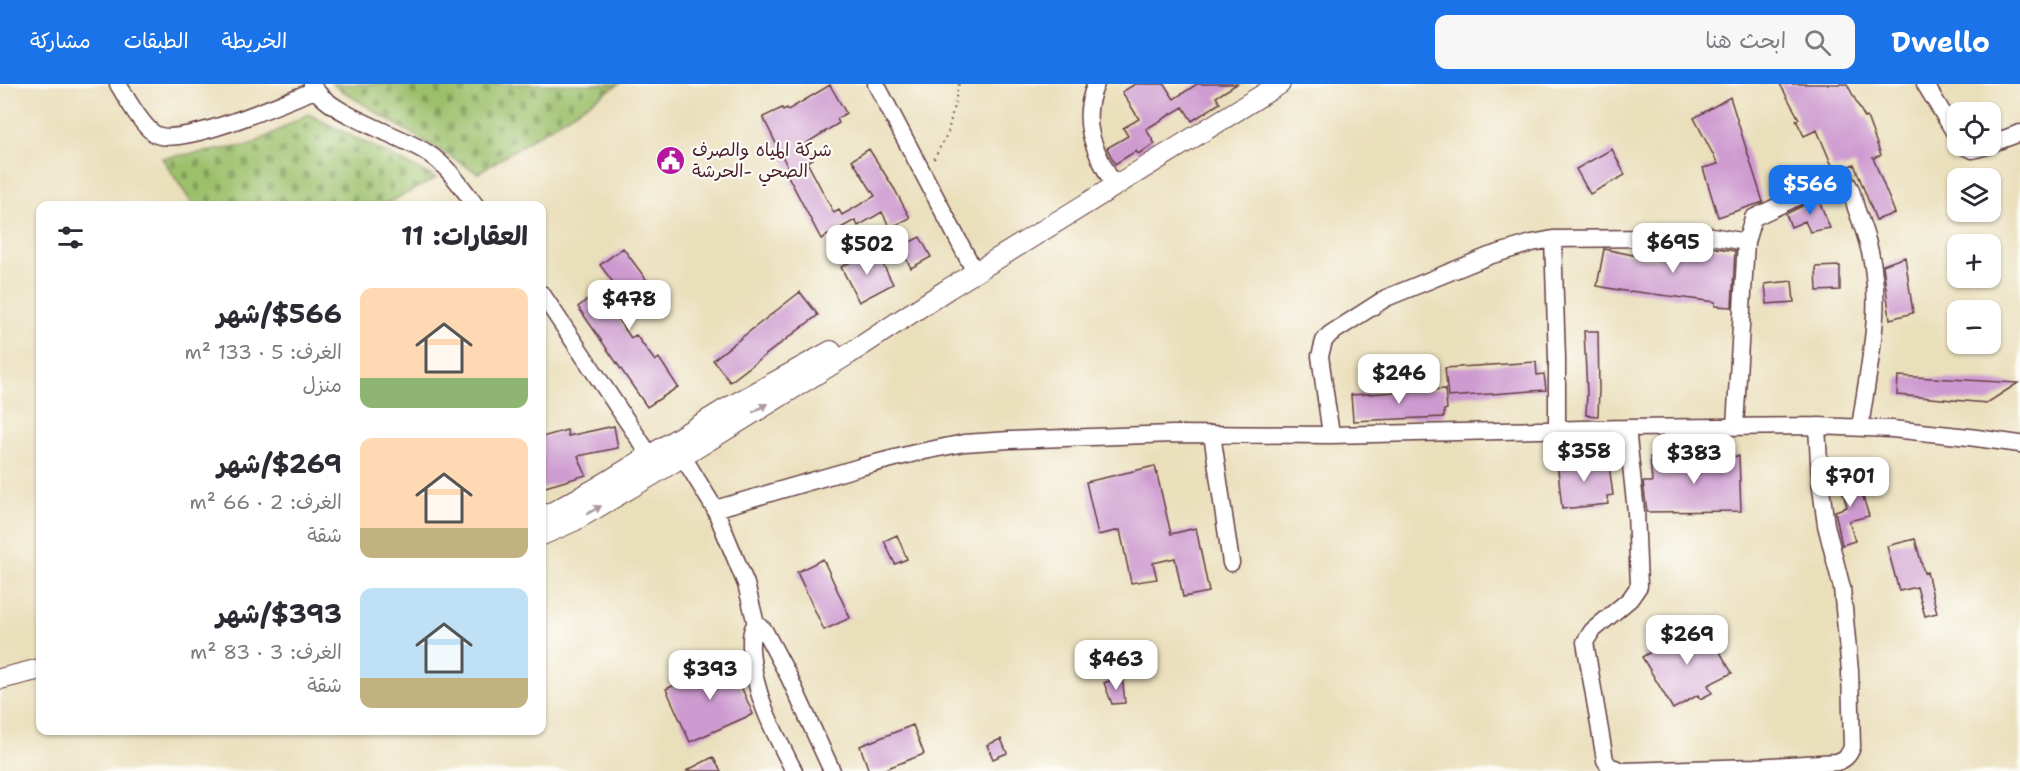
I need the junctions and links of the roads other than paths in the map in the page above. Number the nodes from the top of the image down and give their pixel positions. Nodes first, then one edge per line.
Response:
1 (118, 84) edge
2 (876, 84) edge
3 (1096, 84) edge
4 (1925, 84) edge
5 (1275, 85) edge
6 (314, 87) edge
7 (1947, 120) edge
8 (2020, 133) edge
9 (2001, 140) edge
10 (1114, 186) junction
11 (472, 201) edge
12 (1553, 239) junction
13 (1746, 242) junction
14 (975, 272) junction
15 (546, 300) edge
16 (1817, 426) junction
17 (1735, 427) junction
18 (1627, 428) junction
19 (1860, 428) junction
20 (1557, 430) junction
21 (1212, 434) junction
22 (1331, 435) junction
23 (2020, 444) edge
24 (678, 448) junction
25 (649, 454) junction
26 (716, 509) junction
27 (546, 516) edge
28 (546, 533) edge
29 (1231, 563) dead end
30 (756, 624) junction
31 (36, 658) edge
32 (0, 667) edge
33 (36, 670) edge
34 (0, 679) edge
35 (794, 771) edge
36 (832, 771) edge

1 - 6 street
2 - 14 street
3 - 10 street
4 - 7 street
5 - 10 main road
6 - 11 street
8 - 9 street
10 - 14 main road
12 - 13 street
12 - 20 street
12 - 22 street
13 - 17 street
13 - 19 street
14 - 24 main road
15 - 25 street
16 - 17 street
16 - 18 street
16 - 19 street
17 - 18 street
18 - 20 street
19 - 23 street
20 - 22 street
21 - 22 street
21 - 26 street
21 - 29 street
24 - 25 main road
24 - 26 street
28 -> 24 main road
25 - 27 main road
26 - 30 street
30 - 35 street
30 - 36 street
31 - 32 main road
33 - 34 main road

